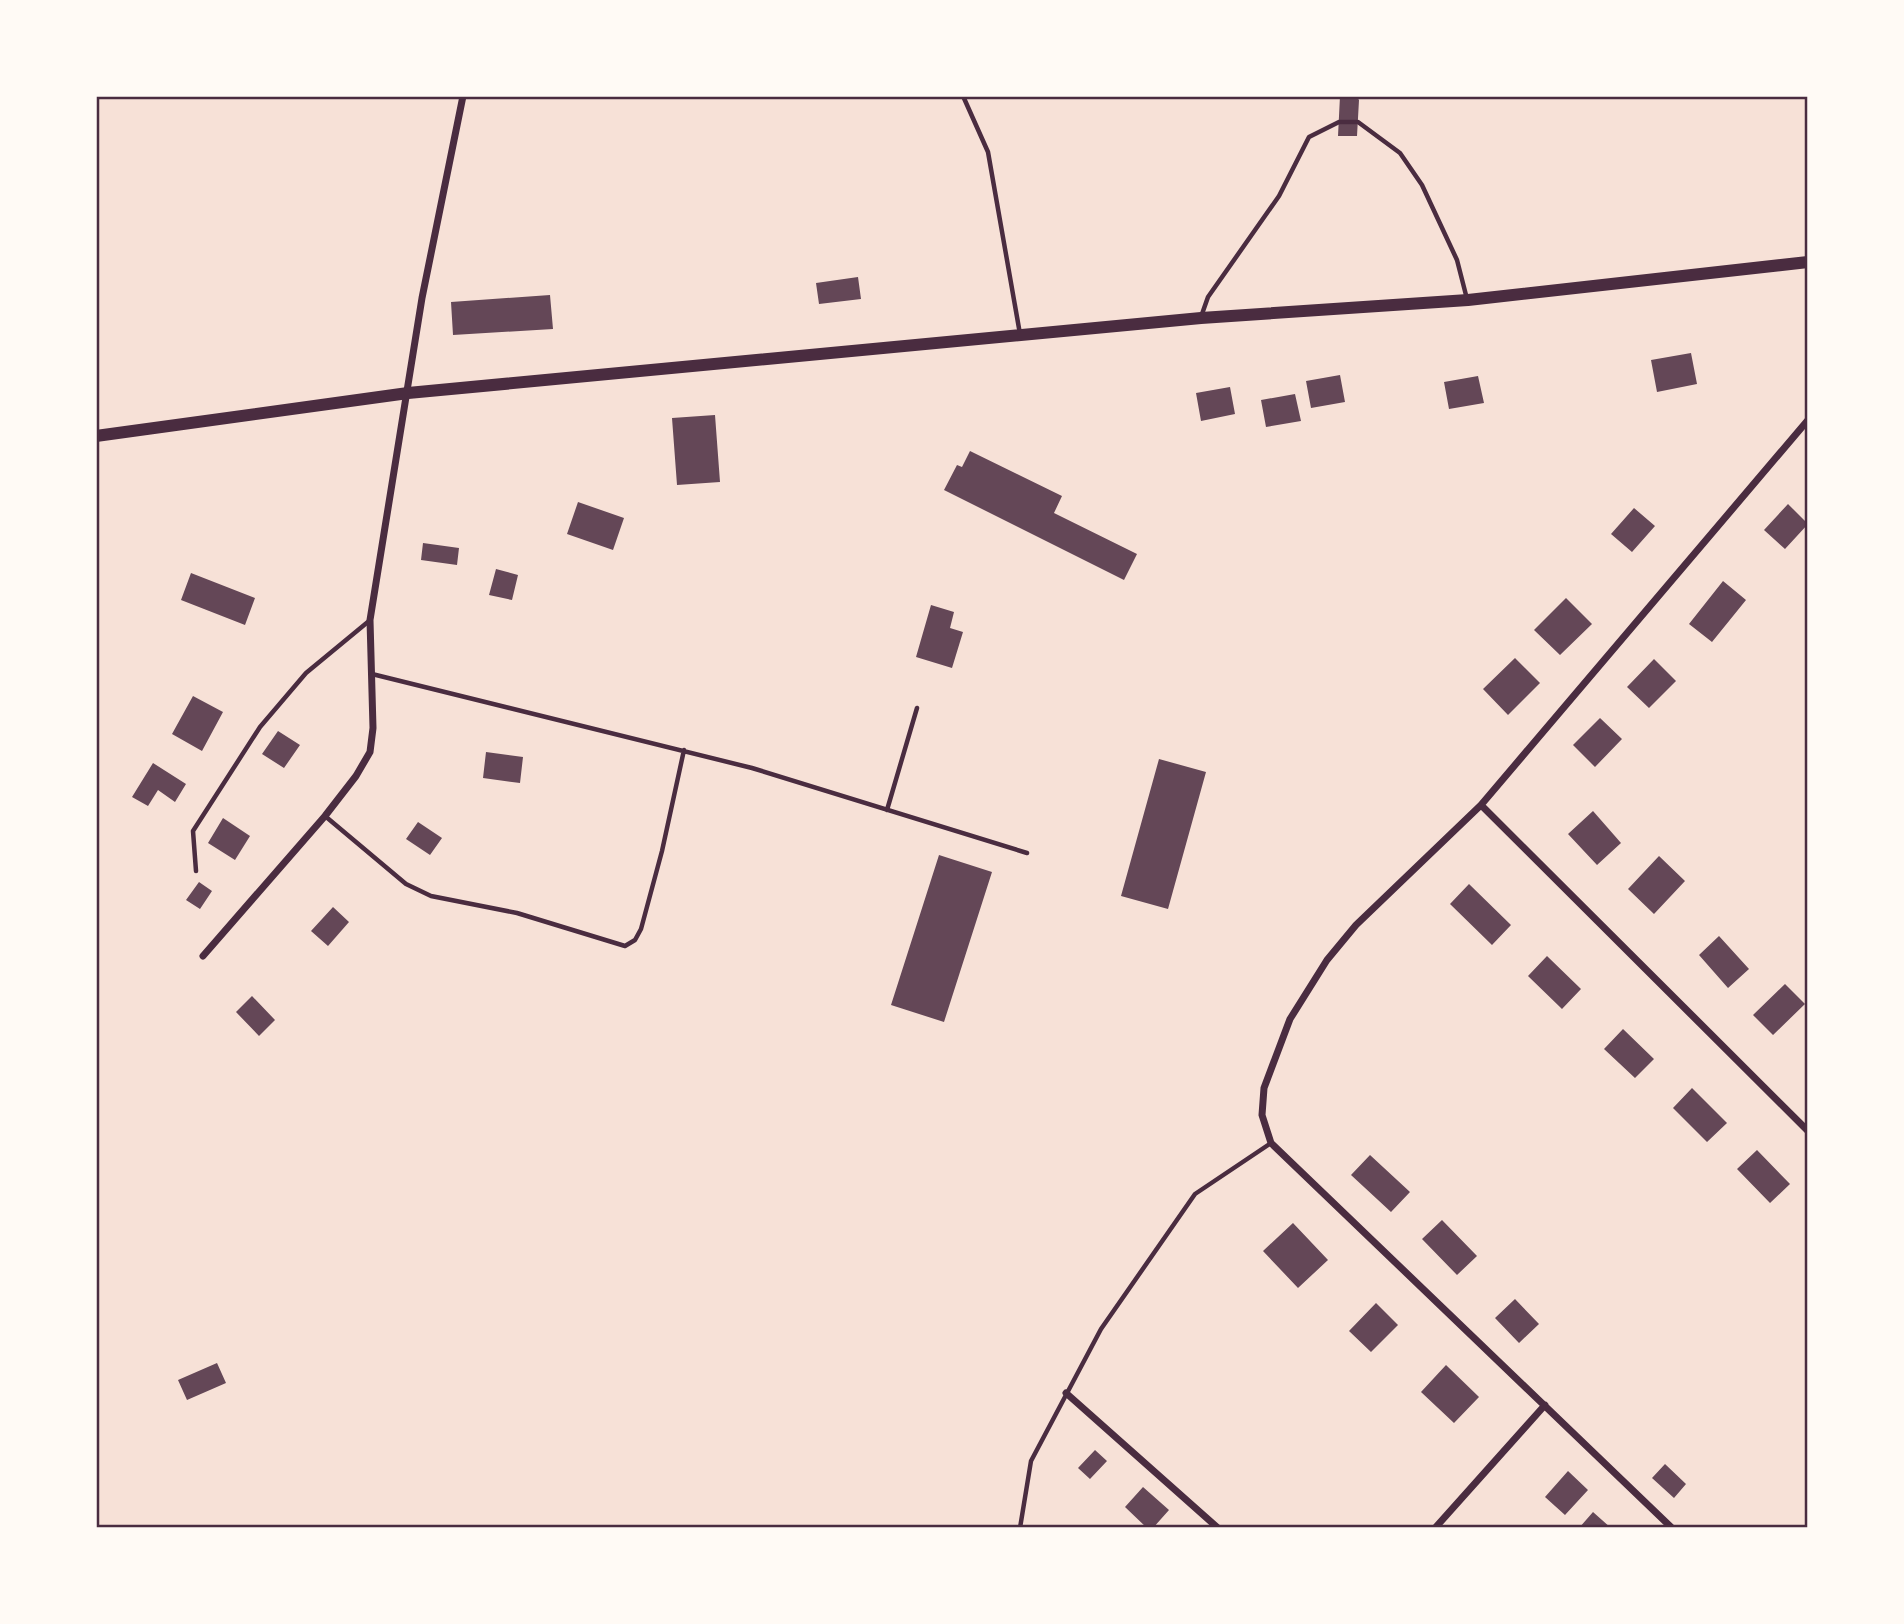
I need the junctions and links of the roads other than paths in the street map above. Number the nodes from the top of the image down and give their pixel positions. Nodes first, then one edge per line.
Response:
1 (463, 96) edge
2 (963, 96) edge
3 (1808, 262) edge
4 (1468, 300) junction
5 (1201, 318) junction
6 (1020, 335) junction
7 (408, 393) junction
8 (1808, 420) edge
9 (96, 436) edge
10 (370, 620) junction
11 (372, 674) junction
12 (917, 708) dead end
13 (684, 750) junction
14 (1481, 805) junction
15 (887, 810) junction
16 (324, 816) junction
17 (1027, 853) dead end
18 (196, 871) dead end
19 (203, 956) dead end
20 (1808, 1131) edge
21 (1271, 1143) junction
22 (1066, 1393) junction
23 (1545, 1405) junction
24 (1020, 1528) edge
25 (1218, 1528) edge
26 (1436, 1528) edge
27 (1672, 1528) edge

1 - 7 street
2 - 6 lane
3 - 4 main road
4 - 5 main road
4 - 5 lane
5 - 6 main road
6 - 7 main road
7 - 9 main road
7 - 10 street
8 - 14 street
10 - 11 street
10 - 18 lane
11 - 13 lane
11 - 16 street
12 - 15 lane
13 - 15 lane
13 - 16 lane
14 - 20 street
14 - 21 street
15 - 17 lane
16 - 19 street
21 - 22 lane
21 - 23 street
22 - 24 lane
22 - 25 street
23 - 26 street
23 - 27 street

